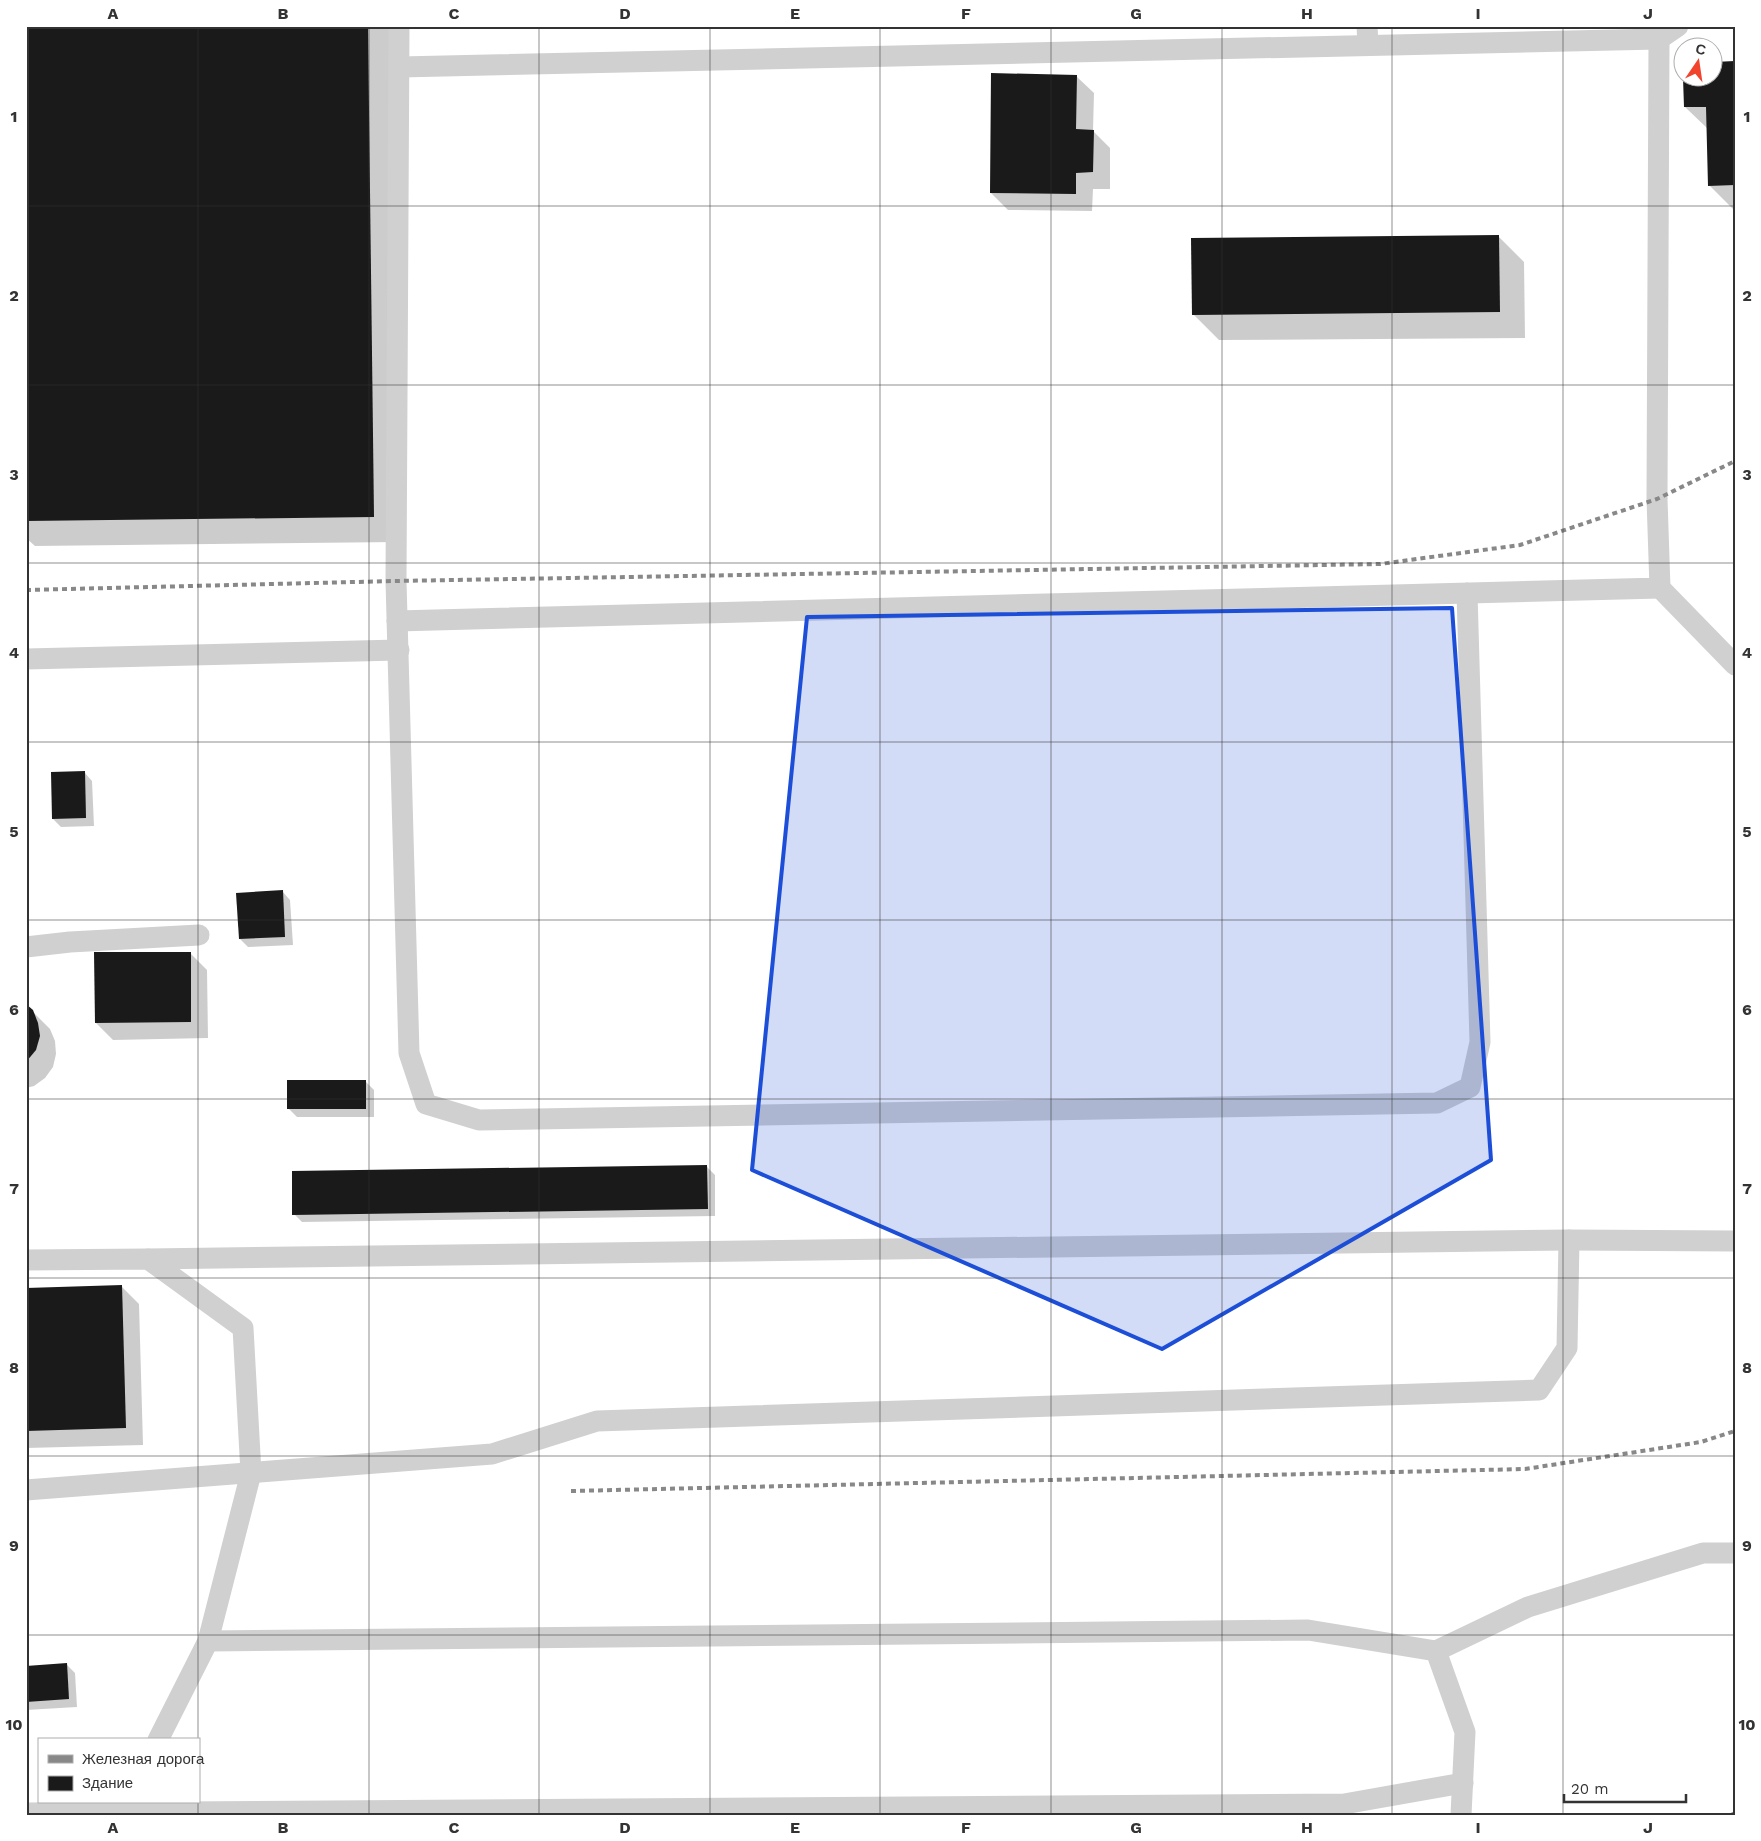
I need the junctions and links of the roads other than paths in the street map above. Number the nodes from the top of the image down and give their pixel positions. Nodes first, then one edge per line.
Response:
1 (399, 26) edge
2 (1678, 26) edge
3 (1368, 36) edge
4 (1659, 39) junction
5 (400, 67) junction
6 (1660, 588) junction
7 (1467, 593) junction
8 (397, 621) junction
9 (399, 650) junction
10 (26, 659) edge
11 (1735, 665) edge
12 (198, 936) dead end
13 (26, 948) edge
14 (1570, 1240) junction
15 (1735, 1241) edge
16 (148, 1259) junction
17 (26, 1260) edge
18 (250, 1473) junction
19 (26, 1490) edge
20 (1735, 1553) edge
21 (208, 1641) junction
22 (1436, 1651) junction
23 (159, 1738) edge
24 (1463, 1783) junction
25 (124, 1807) edge
26 (26, 1813) edge
27 (1461, 1815) edge

1 - 5 lane
2 - 4 lane
3 - 4 lane
3 - 5 lane
4 - 6 lane
5 - 8 lane
6 - 7 lane
6 - 11 lane
7 - 8 lane
7 - 9 lane
8 - 9 lane
9 - 10 lane
12 - 13 lane
14 - 15 lane
14 - 16 lane
14 - 18 lane
16 - 17 lane
16 - 18 lane
18 - 19 lane
18 - 21 lane
20 - 22 lane
21 - 22 lane
21 - 23 lane
22 - 24 lane
24 - 25 lane
24 - 27 lane
25 - 26 lane

